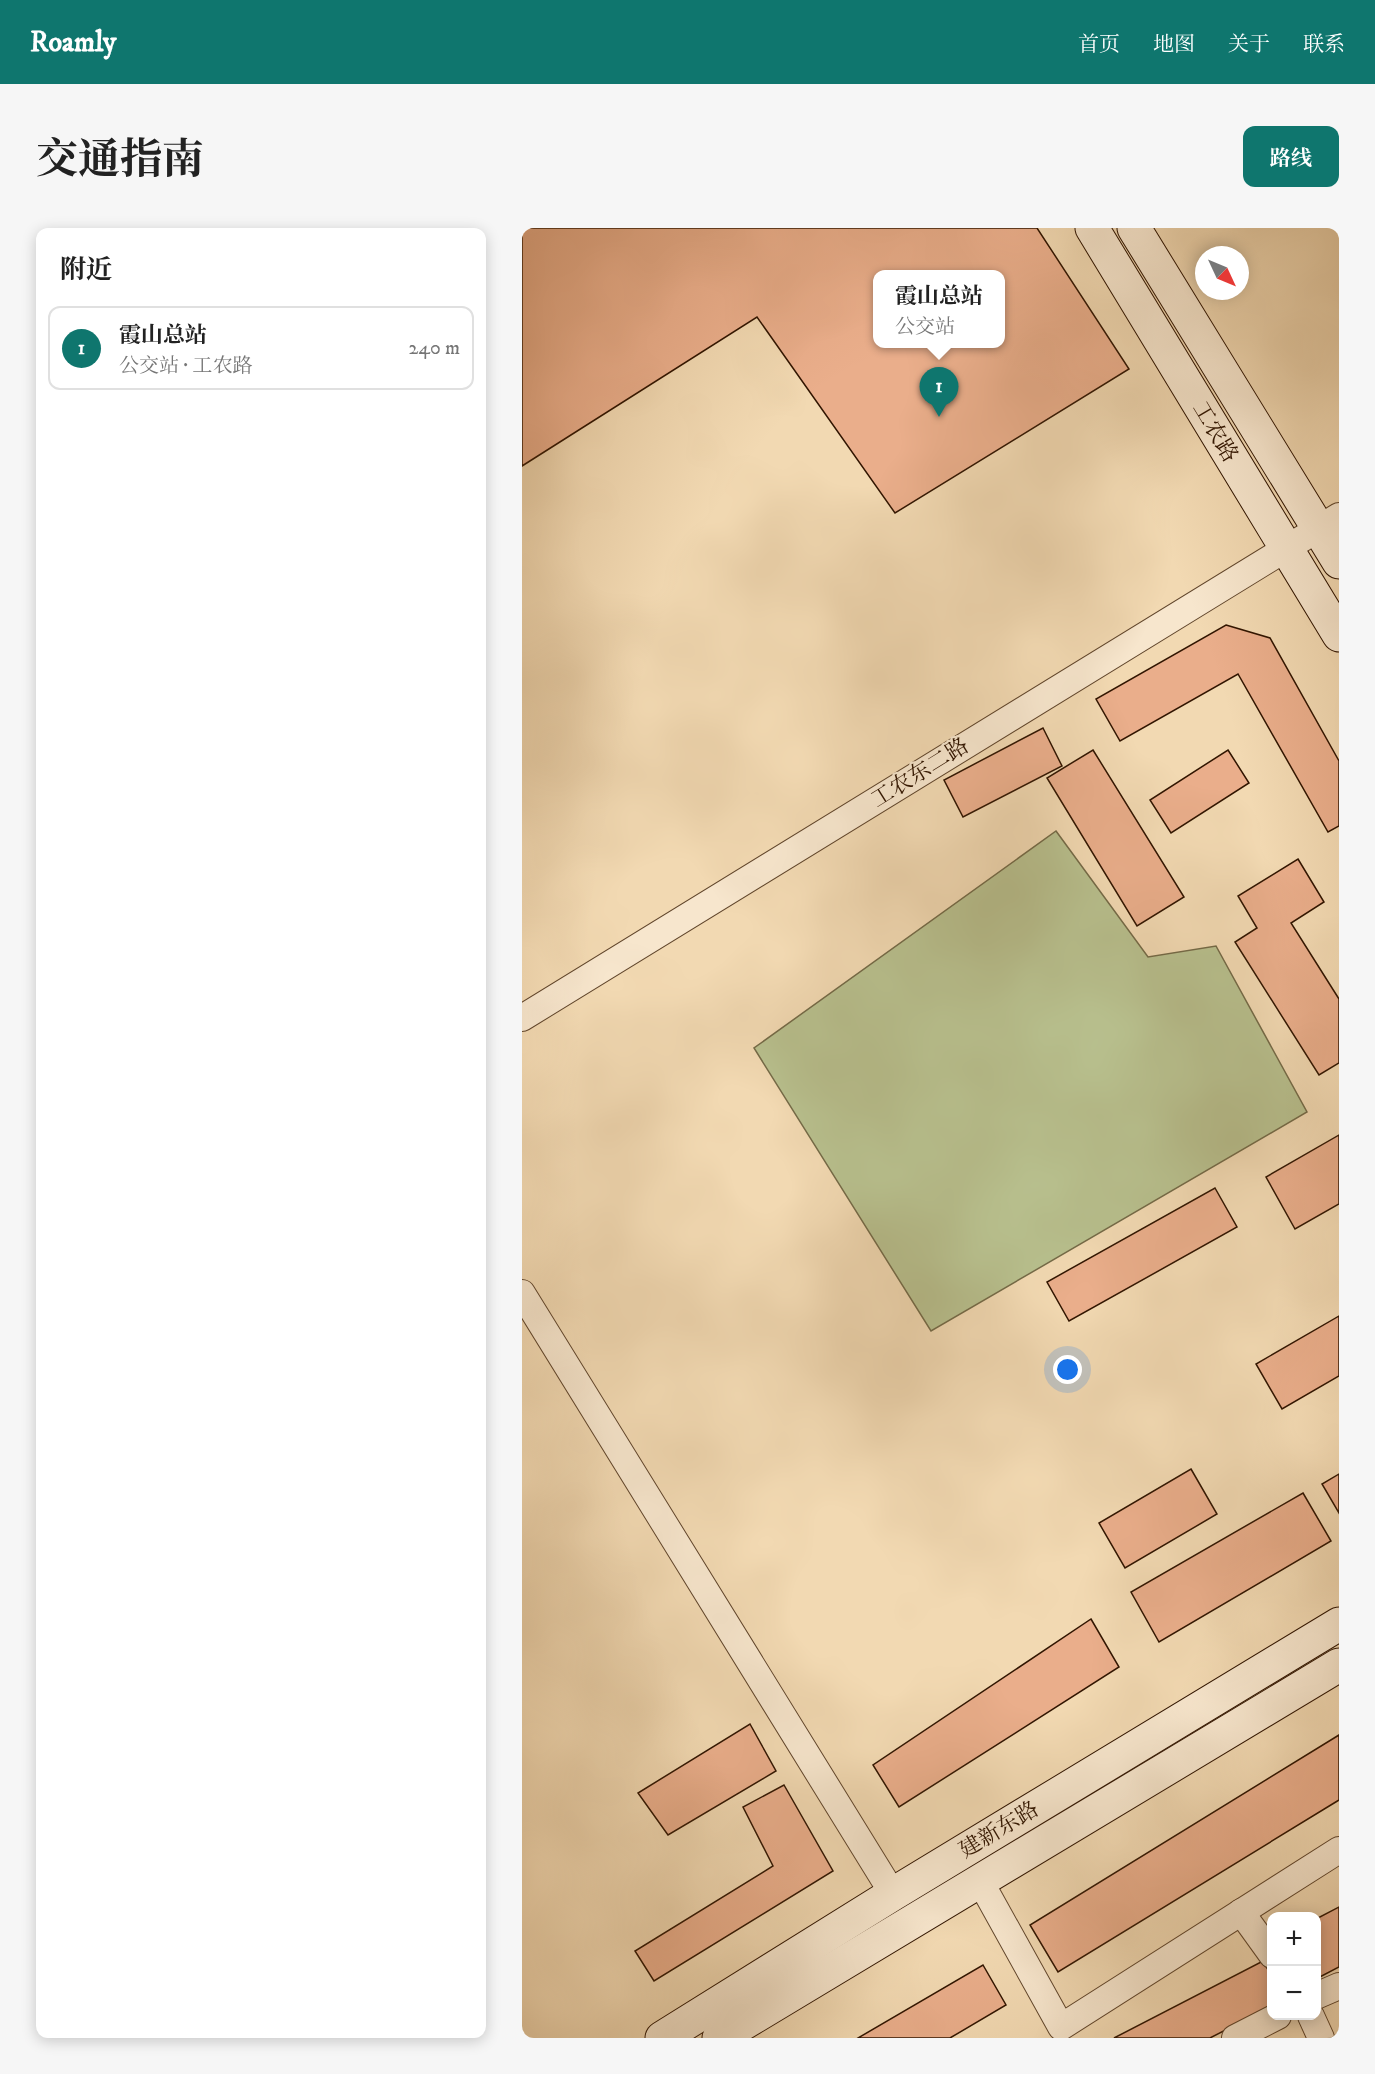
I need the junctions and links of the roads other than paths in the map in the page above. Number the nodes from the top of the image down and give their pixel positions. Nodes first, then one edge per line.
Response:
1 (1092, 228) edge
2 (1134, 228) edge
3 (1329, 522) edge
4 (1286, 548) junction
5 (1339, 562) edge
6 (1339, 635) edge
7 (522, 1018) edge
8 (522, 1293) edge
9 (1339, 1624) edge
10 (1339, 1665) edge
11 (1339, 1850) edge
12 (980, 1881) junction
13 (892, 1894) junction
14 (1241, 1912) junction
15 (1267, 1948) edge
16 (1339, 1986) edge
17 (1321, 1994) edge
18 (1270, 2020) edge
19 (1313, 2020) edge
20 (1052, 2032) edge
21 (662, 2038) edge
22 (719, 2038) edge
23 (1235, 2038) edge
24 (1321, 2038) edge

1 - 4 street, 工农路
2 - 3 street, 工农路
3 - 4 street, 工农东二路
3 - 5 street, 工农路
4 - 6 street, 工农路
4 - 7 street, 工农东二路
8 - 13 street
9 - 13 street, 建新东路
10 - 12 street, 建新东路
11 - 14 street
12 - 20 street
12 - 22 street, 建新东路
13 - 21 street, 建新东路
14 - 15 street
14 - 20 street
16 - 17 street
18 - 23 street
19 - 24 street

